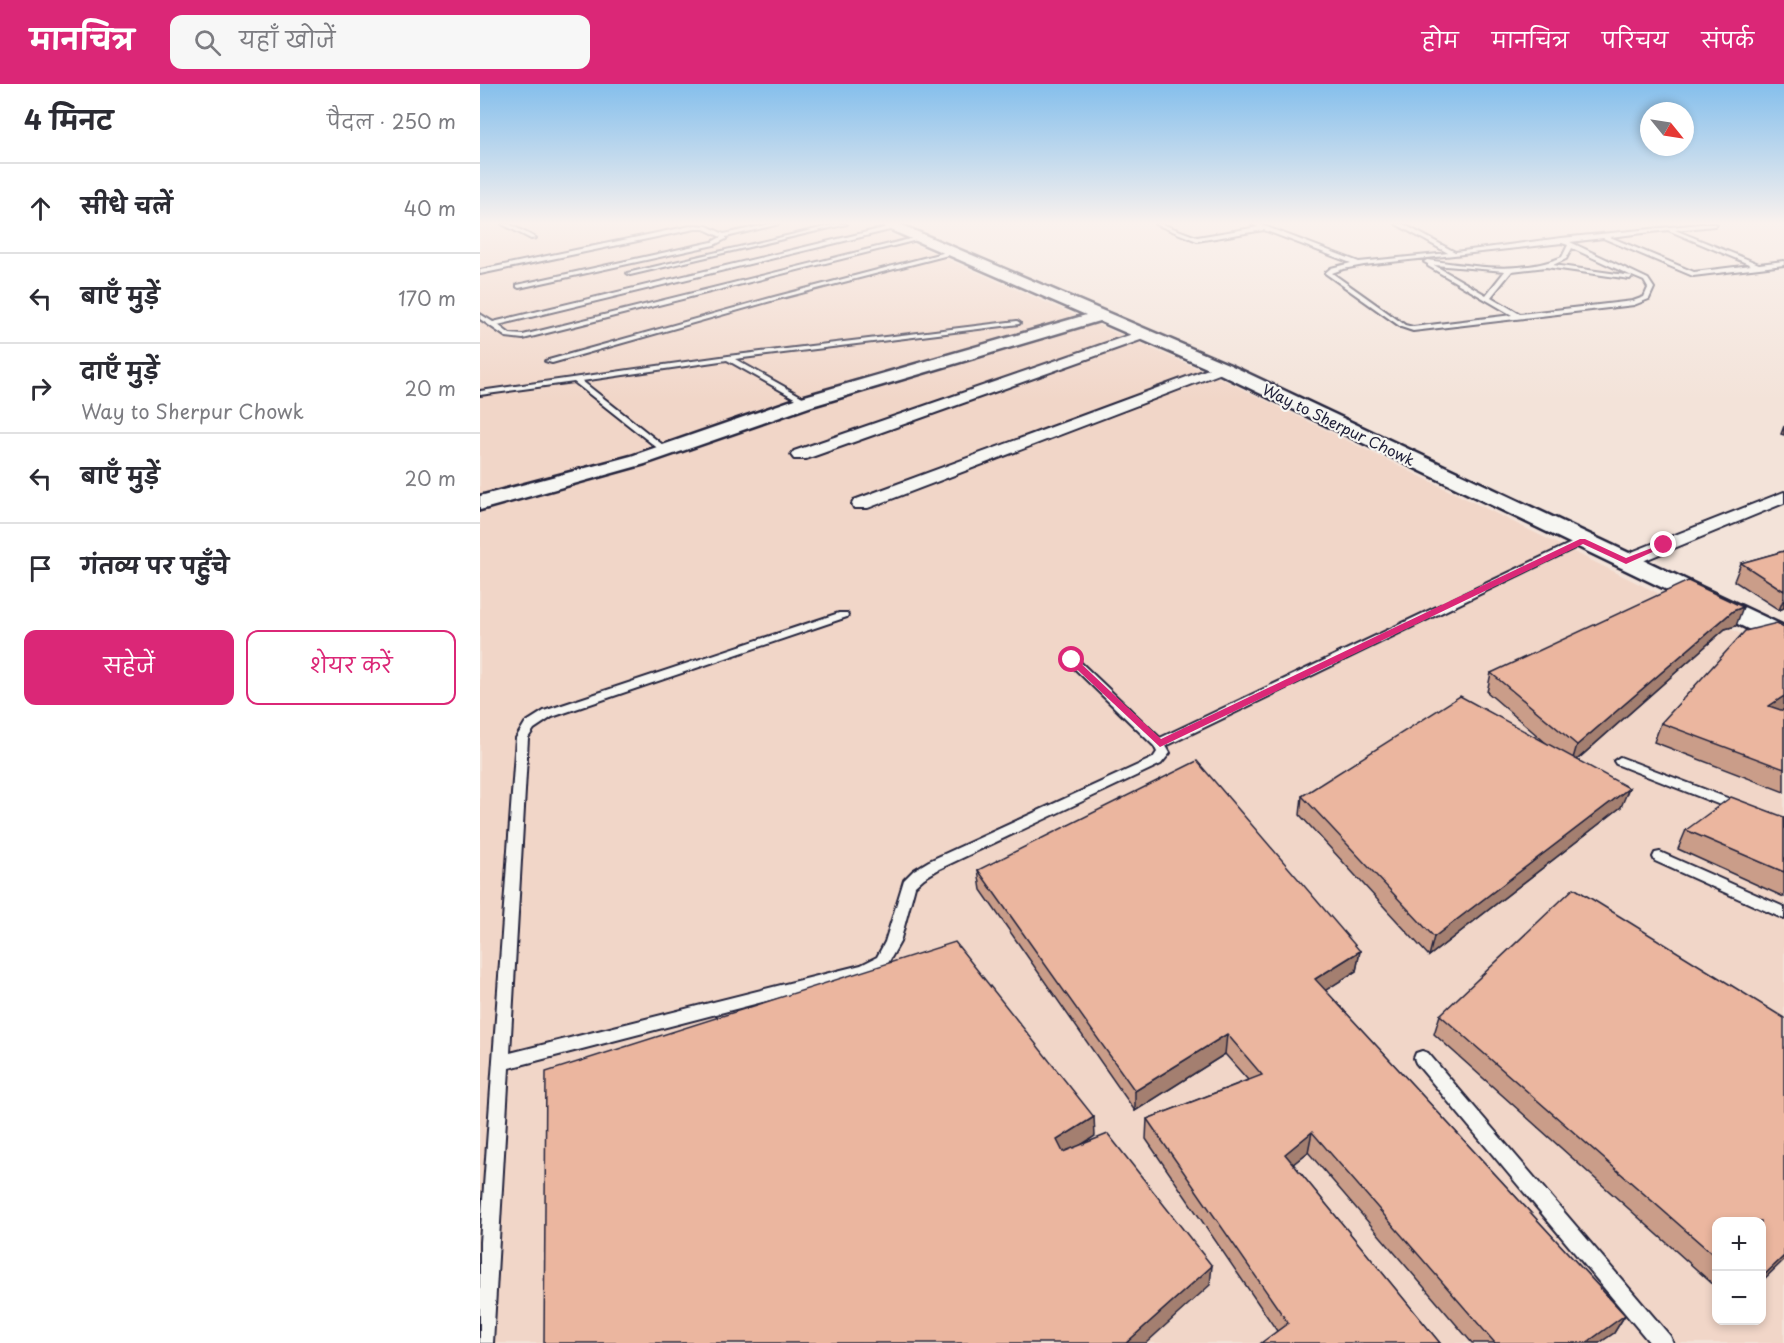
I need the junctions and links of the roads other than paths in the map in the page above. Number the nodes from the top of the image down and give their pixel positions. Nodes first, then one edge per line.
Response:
1 (534, 283) edge
2 (660, 283) edge
3 (742, 283) edge
4 (835, 283) edge
5 (1026, 283) edge
6 (1342, 283) edge
7 (1461, 283) edge
8 (1499, 283) edge
9 (1650, 283) edge
10 (519, 286) dead end
11 (1487, 298) junction
12 (1102, 315) junction
13 (480, 316) edge
14 (1520, 317) junction
15 (1017, 323) dead end
16 (491, 325) junction
17 (1143, 334) junction
18 (728, 358) junction
19 (549, 361) dead end
20 (1222, 368) junction
21 (576, 380) junction
22 (480, 393) edge
23 (804, 402) junction
24 (665, 451) junction
25 (800, 454) dead end
26 (1784, 497) edge
27 (480, 503) edge
28 (861, 504) dead end
29 (1582, 541) junction
30 (1626, 561) junction
31 (843, 615) dead end
32 (1784, 636) edge
33 (1072, 660) dead end
34 (1160, 744) junction
35 (1620, 761) dead end
36 (1751, 812) edge
37 (1660, 857) dead end
38 (1784, 913) edge
39 (1422, 1058) dead end
40 (501, 1063) junction
41 (483, 1343) edge
42 (1664, 1343) edge

1 - 10 lane
2 - 16 lane
3 - 16 lane
4 - 19 lane
5 - 12 street, Way to Sherpur Chowk
6 - 14 lane
7 - 11 lane
8 - 11 lane
9 - 14 lane
11 - 14 lane
12 - 17 street, Way to Sherpur Chowk
12 - 23 street
13 - 16 lane
15 - 18 lane
17 - 20 street, Way to Sherpur Chowk
17 - 25 street
18 - 21 lane
18 - 23 lane
20 - 28 street
20 - 29 street, Way to Sherpur Chowk
21 - 22 lane
21 - 24 lane
23 - 24 street
24 - 27 street
26 - 30 street
29 - 30 street, Way to Sherpur Chowk
29 - 34 lane
30 - 32 street, Way to Sherpur Chowk
31 - 40 lane
33 - 34 lane
34 - 40 lane
35 - 36 lane
37 - 38 lane
39 - 42 lane
40 - 41 lane

